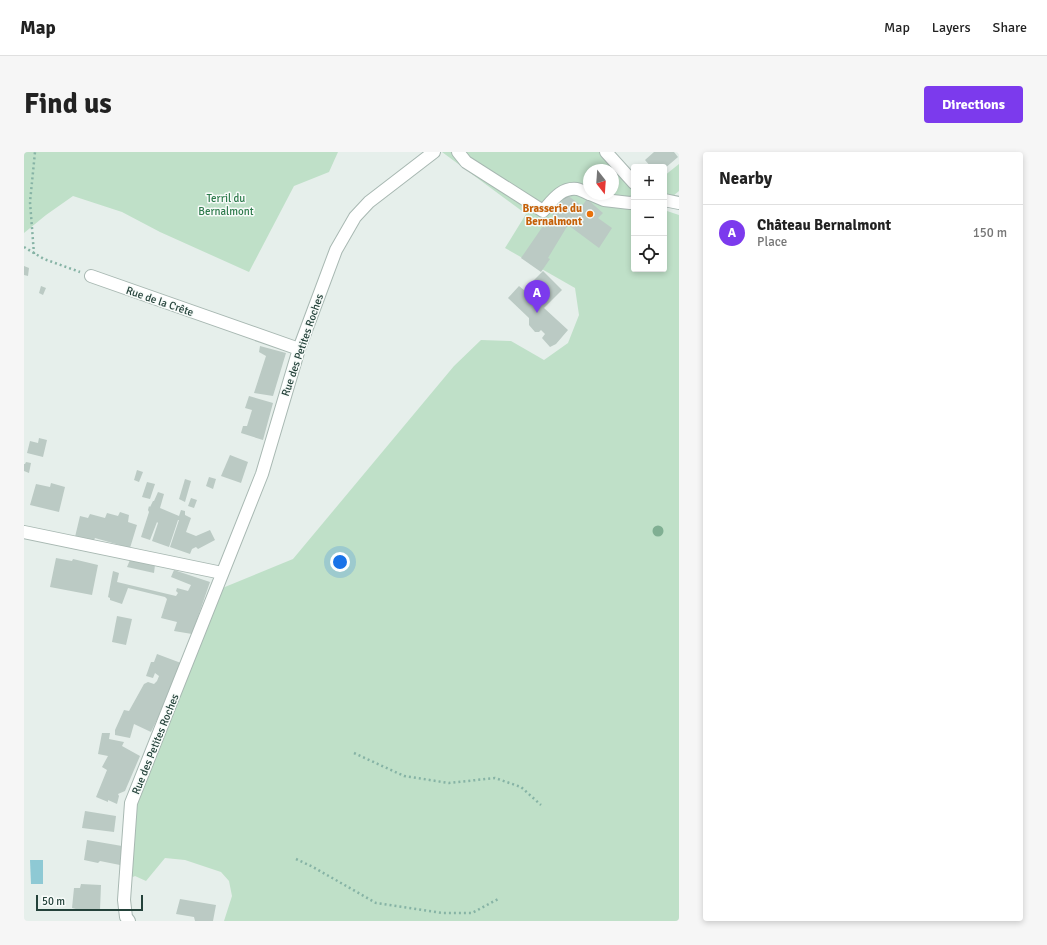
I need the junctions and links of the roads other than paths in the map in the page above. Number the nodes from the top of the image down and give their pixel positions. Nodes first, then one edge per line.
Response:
1 (434, 152) edge
2 (458, 152) edge
3 (606, 152) edge
4 (631, 180) edge
5 (583, 192) edge
6 (604, 200) edge
7 (667, 201) edge
8 (631, 203) edge
9 (679, 203) edge
10 (91, 276) road end
11 (299, 349) junction
12 (24, 532) edge
13 (222, 573) junction
14 (129, 921) edge

1 - 11 street, Rue des Petites Roches
2 - 5 street
3 - 4 street
6 - 8 street
7 - 9 street
10 - 11 street, Rue de la Crête
11 - 13 street, Rue des Petites Roches
12 - 13 street
13 - 14 street, Rue des Petites Roches

